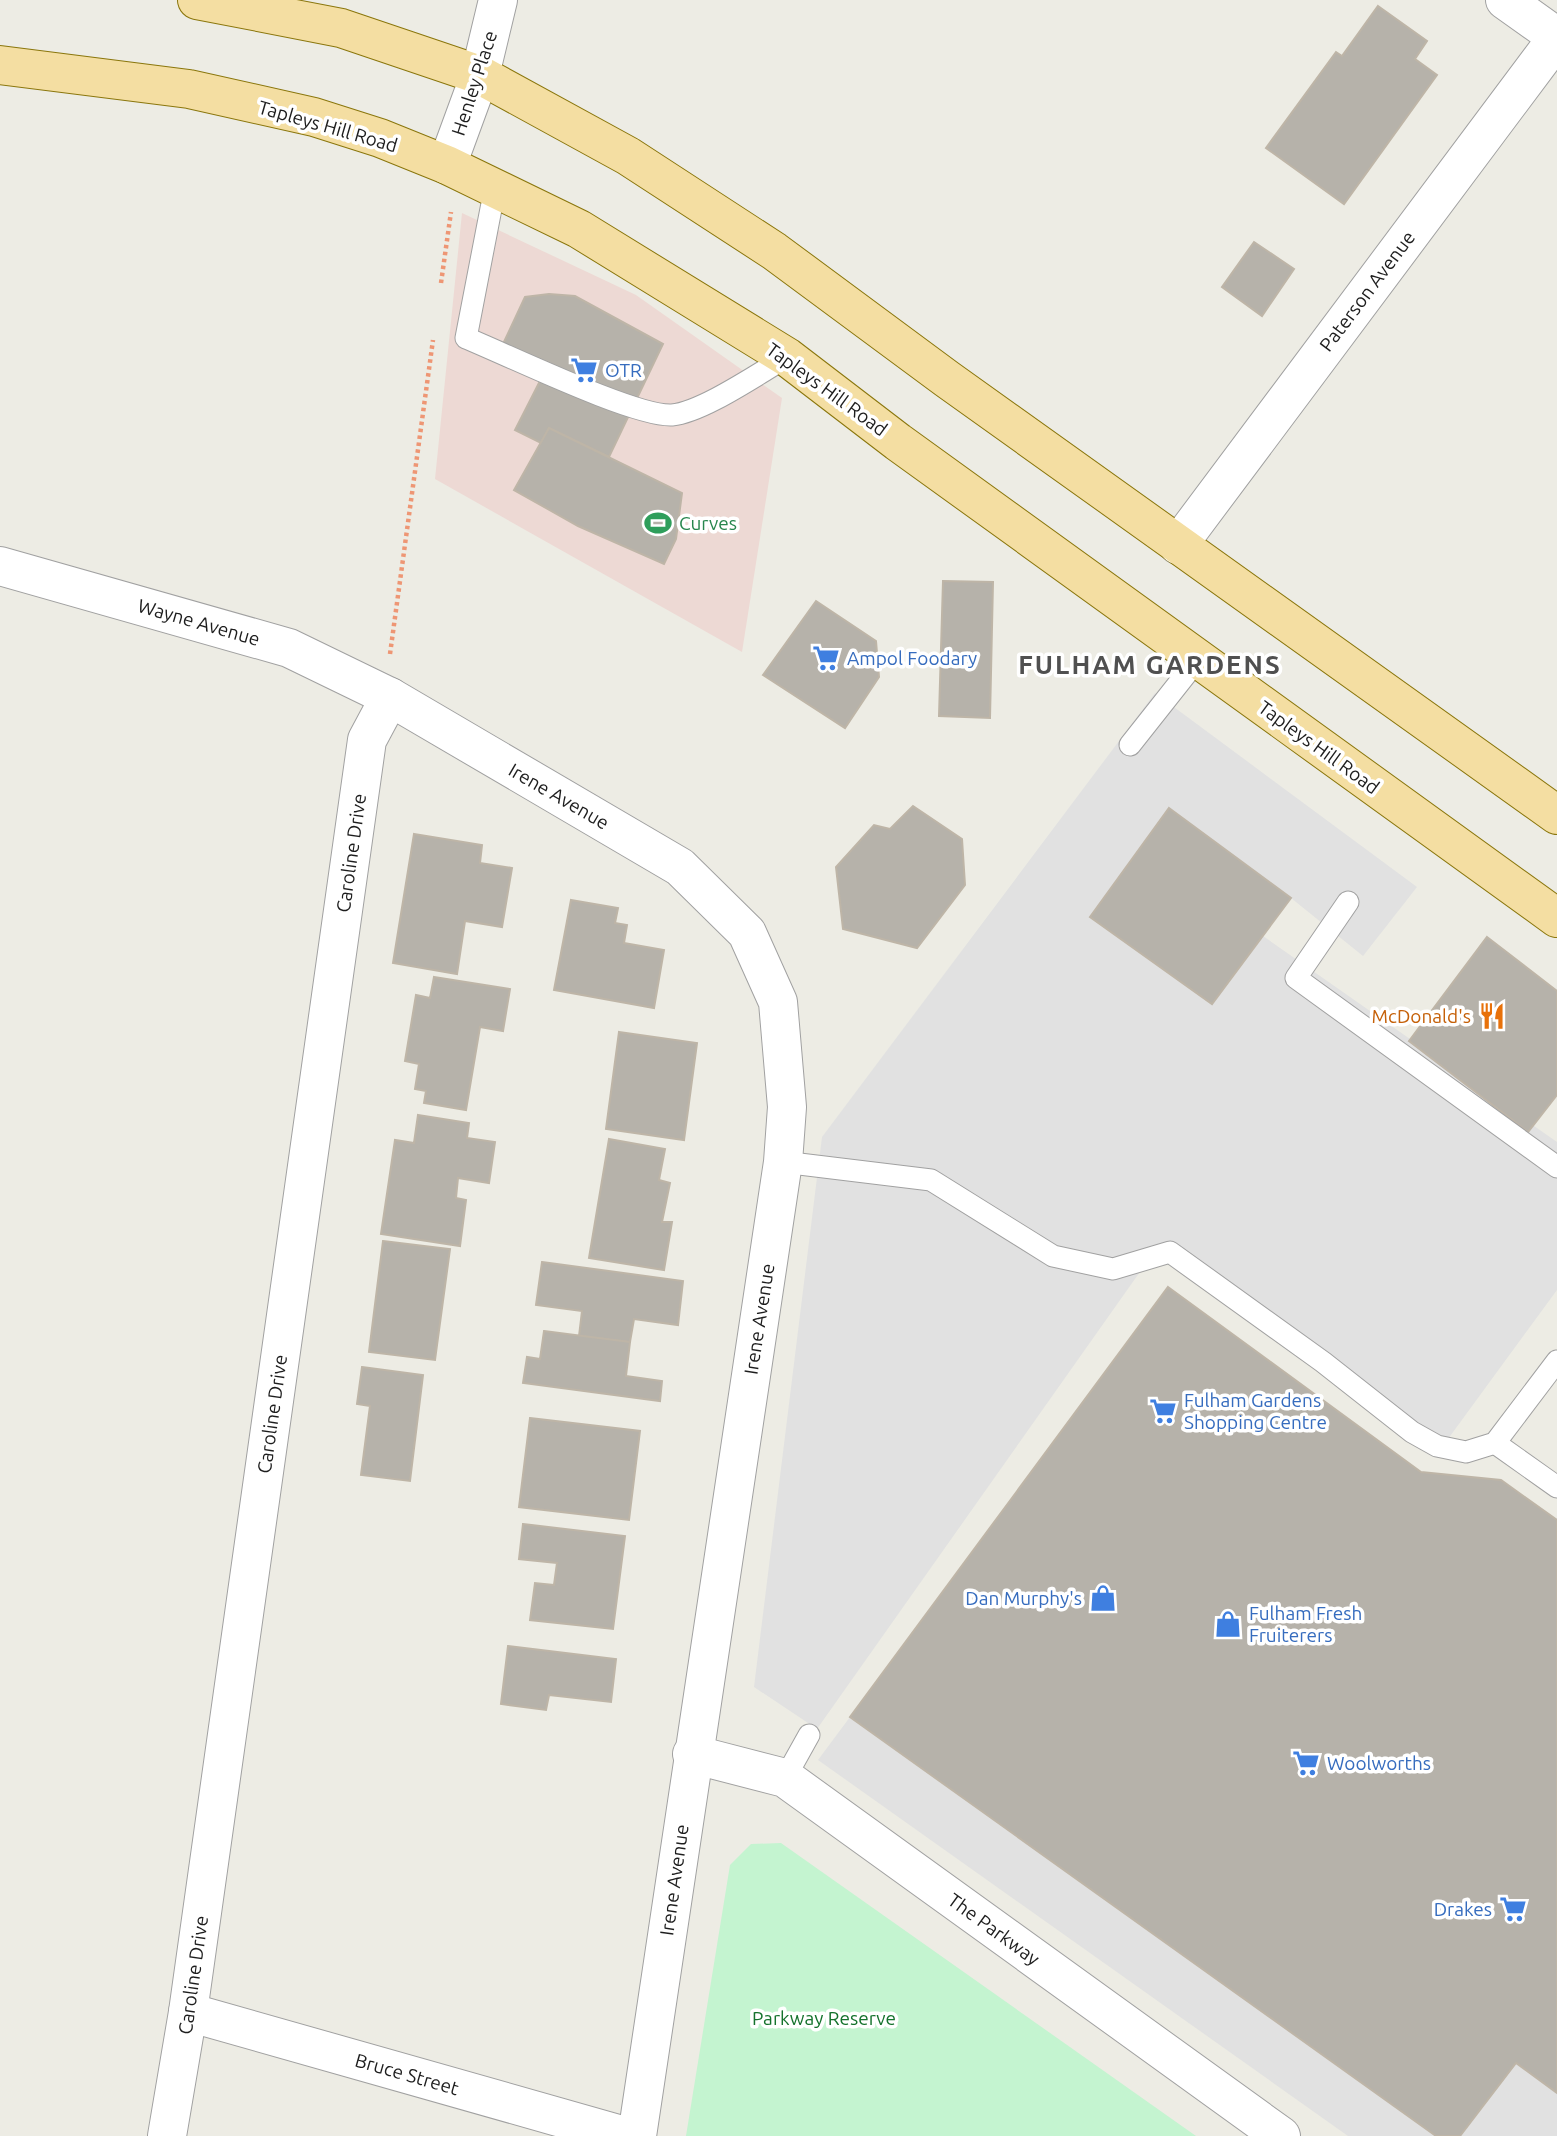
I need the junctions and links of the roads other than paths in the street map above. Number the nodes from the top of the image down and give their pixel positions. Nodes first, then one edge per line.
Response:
1 (197, 0) edge
2 (498, 0) edge
3 (1505, 0) edge
4 (1557, 38) edge
5 (0, 65) edge
6 (480, 75) junction
7 (447, 165) junction
8 (495, 188) junction
9 (787, 357) junction
10 (1178, 544) junction
11 (0, 566) edge
12 (1198, 659) junction
13 (390, 697) junction
14 (1130, 745) dead end
15 (1557, 815) edge
16 (1348, 902) dead end
17 (1557, 918) edge
18 (783, 1161) junction
19 (1557, 1167) edge
20 (1557, 1361) edge
21 (1495, 1443) junction
22 (1557, 1488) edge
23 (810, 1735) dead end
24 (692, 1754) junction
25 (785, 1778) junction
26 (188, 2012) junction
27 (167, 2136) edge
28 (625, 2136) edge
29 (637, 2136) edge
30 (1280, 2136) edge

1 - 6 main road
2 - 6 street, Henley Place
3 - 4 street
4 - 10 street, Paterson Avenue
5 - 7 main road, Tapleys Hill Road
6 - 7 street, Henley Place
6 - 10 main road
7 - 8 main road, Tapleys Hill Road
8 - 9 main road, Tapleys Hill Road
8 - 9 lane
9 - 12 main road, Tapleys Hill Road
10 - 15 main road
11 - 13 street, Wayne Avenue
12 - 14 lane
12 - 17 main road, Tapleys Hill Road
13 - 18 street, Irene Avenue
13 - 26 street, Caroline Drive
16 - 19 lane
18 - 21 lane
18 - 24 street, Irene Avenue
20 - 21 lane
21 - 22 lane
23 - 25 lane
24 - 25 street, The Parkway
24 - 29 street, Irene Avenue
25 - 30 street, The Parkway
26 - 27 street, Caroline Drive
26 - 28 street, Bruce Street

